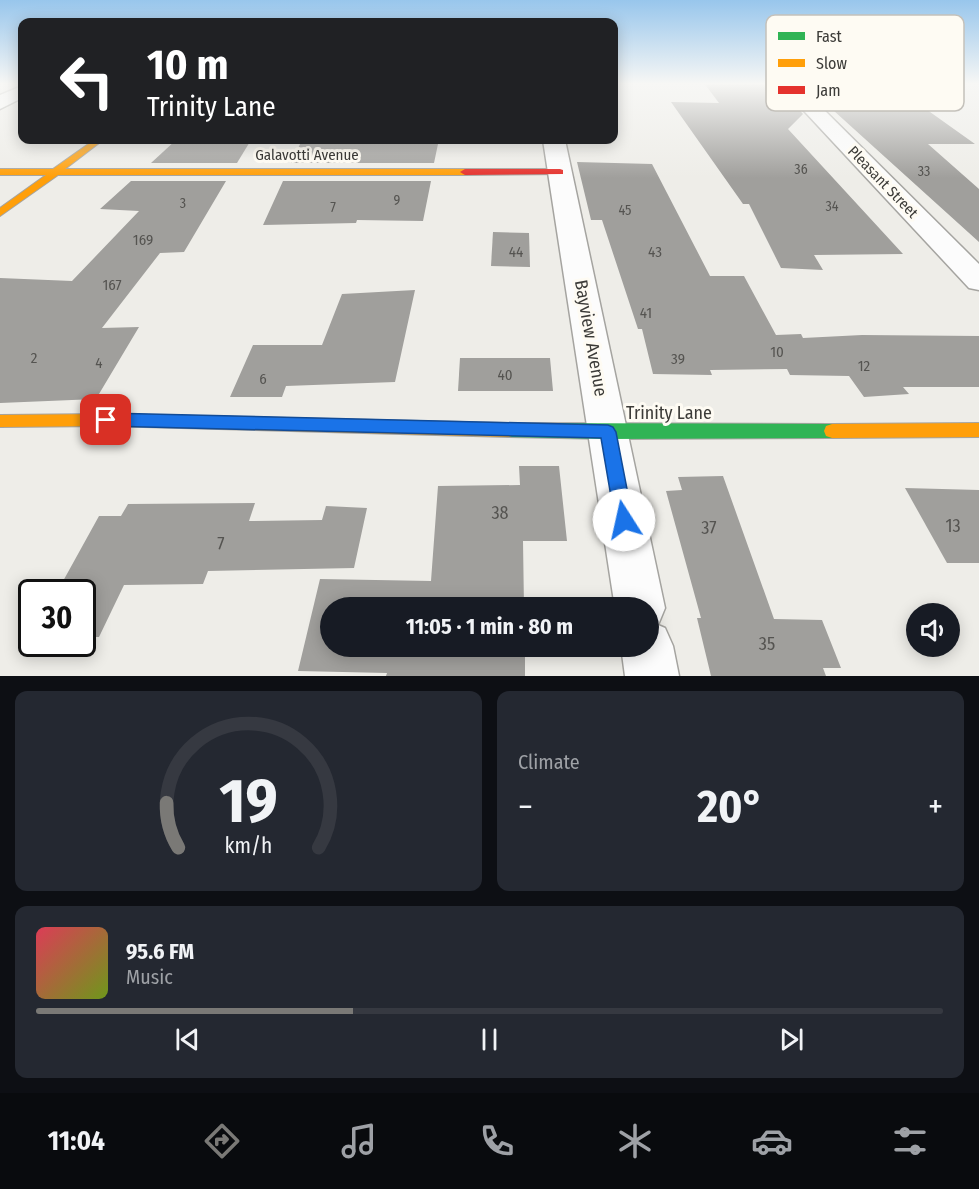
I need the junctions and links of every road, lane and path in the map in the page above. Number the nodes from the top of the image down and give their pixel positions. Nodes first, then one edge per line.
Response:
1 (818, 115) edge
2 (93, 144) edge
3 (557, 156) edge
4 (0, 172) edge
5 (53, 173) junction
6 (0, 213) edge
7 (979, 281) edge
8 (0, 421) edge
9 (979, 430) edge
10 (608, 432) junction
11 (638, 597) edge
12 (649, 657) edge
13 (652, 676) edge

1 - 7 street, Pleasant Street
2 - 5 street
3 - 5 street, Galavotti Avenue
3 - 10 street, Bayview Avenue
4 - 5 street, Galavotti Avenue
5 - 6 street
8 - 10 street, Trinity Lane
9 - 10 street, Trinity Lane
10 - 11 street, Bayview Avenue
12 - 13 street

